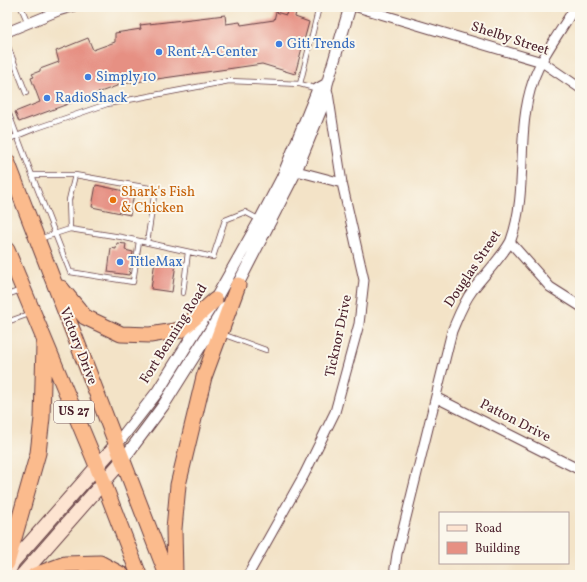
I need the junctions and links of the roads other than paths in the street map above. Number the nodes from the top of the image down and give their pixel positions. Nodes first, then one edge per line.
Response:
1 (21, 7) edge
2 (72, 7) edge
3 (319, 7) edge
4 (350, 7) edge
5 (357, 7) edge
6 (575, 7) edge
7 (59, 9) edge
8 (28, 23) junction
9 (7, 32) edge
10 (7, 44) edge
11 (542, 62) junction
12 (300, 84) junction
13 (323, 86) junction
14 (580, 88) edge
15 (26, 93) dead end
16 (7, 108) edge
17 (17, 136) junction
18 (7, 140) edge
19 (7, 161) edge
20 (291, 169) junction
21 (32, 175) junction
22 (75, 175) junction
23 (342, 183) junction
24 (260, 220) junction
25 (70, 229) junction
26 (56, 234) junction
27 (38, 240) junction
28 (139, 241) junction
29 (510, 242) junction
30 (147, 243) junction
31 (7, 252) edge
32 (188, 252) junction
33 (53, 278) junction
34 (238, 285) junction
35 (23, 290) junction
36 (183, 293) dead end
37 (7, 295) edge
38 (215, 300) junction
39 (580, 306) edge
40 (33, 313) junction
41 (7, 322) edge
42 (220, 333) junction
43 (44, 340) junction
44 (266, 350) dead end
45 (437, 398) junction
46 (116, 445) junction
47 (122, 461) junction
48 (97, 466) junction
49 (580, 470) edge
50 (103, 483) junction
51 (7, 563) edge
52 (7, 575) edge
53 (22, 575) edge
54 (35, 575) edge
55 (122, 575) edge
56 (138, 575) edge
57 (167, 575) edge
58 (175, 575) edge
59 (248, 575) edge
60 (394, 575) edge

1 - 8 lane
2 - 7 street
3 - 12 lane
4 - 13 street, Fort Benning Road
5 - 11 street, Shelby Street
6 - 11 street, Douglas Street
7 - 8 street
8 - 9 street
10 - 15 lane
11 - 14 street, Shelby Street
11 - 29 street, Douglas Street
12 - 13 lane
12 - 17 lane
13 - 20 street, Fort Benning Road
13 - 23 street, Ticknor Drive
16 - 17 lane
17 - 18 lane
17 - 21 lane
19 - 27 highway, Victory Drive / US 27
20 - 23 street
20 - 24 street, Fort Benning Road
20 - 34 street, Fort Benning Road
21 - 22 lane
21 - 26 lane
22 - 25 lane
22 - 30 lane
23 - 59 street, Ticknor Drive
24 - 32 lane
24 - 38 street, Fort Benning Road
25 - 26 lane
25 - 28 lane
26 - 27 lane
26 - 28 lane
27 - 33 highway, Victory Drive / US 27
28 - 30 lane
29 - 39 street
29 - 45 street, Douglas Street
30 - 32 lane
31 - 35 highway, Victory Drive / US 27
32 - 36 lane
33 - 38 highway
33 - 46 highway, Victory Drive / US 27
34 - 42 highway
34 - 47 street, Fort Benning Road
35 - 37 lane
35 - 40 highway, Victory Drive / US 27
38 - 46 street, Fort Benning Road
40 - 41 lane
40 - 43 highway, Victory Drive / US 27
42 - 44 lane
42 - 58 highway
43 - 48 highway, Victory Drive / US 27
43 - 51 highway
45 - 49 street, Patton Drive
45 - 60 street, Douglas Street
46 - 47 highway, Victory Drive / US 27
46 - 48 main road, Fort Benning Road
47 - 50 main road, Fort Benning Road
47 - 57 highway, Victory Drive / US 27
48 - 50 highway, Victory Drive / US 27
48 - 52 main road, Fort Benning Road
50 - 53 main road, Fort Benning Road
50 - 56 highway, Victory Drive / US 27
54 - 55 highway

